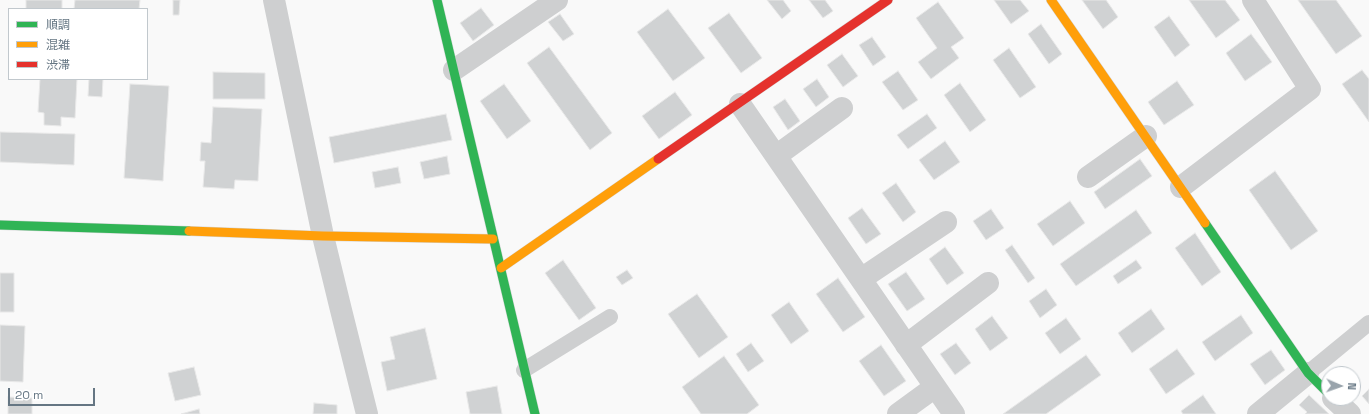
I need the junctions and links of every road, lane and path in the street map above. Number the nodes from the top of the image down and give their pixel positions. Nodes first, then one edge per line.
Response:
1 (274, 0) edge
2 (437, 0) edge
3 (557, 0) edge
4 (888, 0) edge
5 (1051, 0) edge
6 (1253, 0) edge
7 (454, 70) junction
8 (740, 104) junction
9 (842, 108) dead end
10 (1146, 136) junction
11 (776, 156) junction
12 (1088, 177) dead end
13 (1181, 187) junction
14 (946, 222) dead end
15 (0, 224) edge
16 (323, 236) junction
17 (493, 239) junction
18 (501, 268) junction
19 (861, 279) junction
20 (988, 283) dead end
21 (610, 317) dead end
22 (1369, 323) edge
23 (906, 345) junction
24 (524, 370) junction
25 (1308, 373) junction
26 (1321, 386) edge
27 (935, 387) junction
28 (1342, 406) edge
29 (367, 414) edge
30 (535, 414) edge
31 (898, 414) edge
32 (954, 414) edge
33 (1258, 414) edge
34 (1350, 414) edge

1 - 16 street
2 - 7 street
3 - 7 street
4 - 8 street
5 - 10 street
6 - 13 street
7 - 17 street
8 - 11 street
8 - 18 street
9 - 11 street
10 - 12 street
10 - 13 street
11 - 19 street
13 - 25 street
14 - 19 street
15 - 16 street
16 - 17 street
16 - 29 street
17 - 18 street
18 - 24 street
19 - 23 street
20 - 23 street
21 - 24 lane
22 - 25 lane
23 - 27 street
24 - 30 street
25 - 26 street
25 - 33 street
27 - 31 street
27 - 32 street
28 - 34 street

